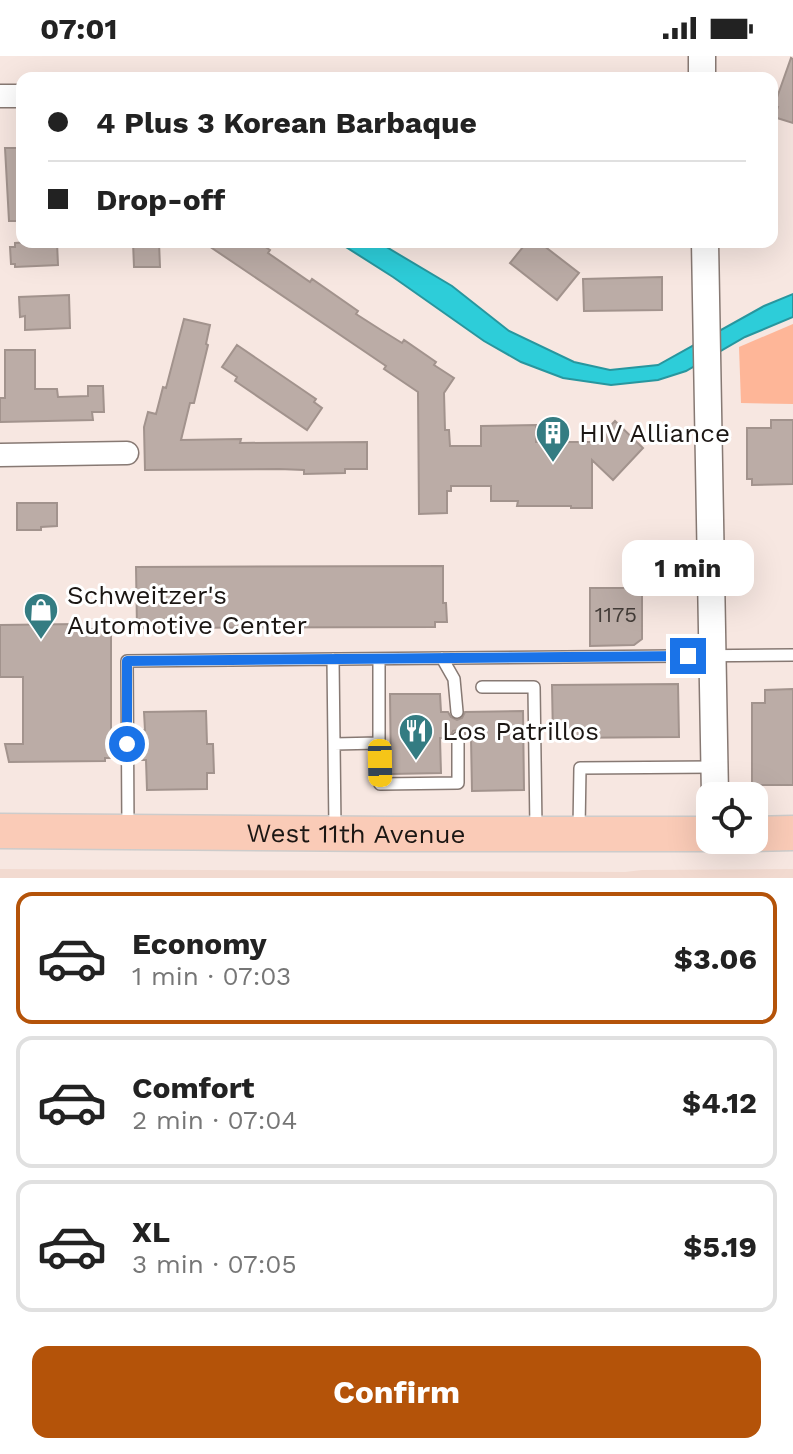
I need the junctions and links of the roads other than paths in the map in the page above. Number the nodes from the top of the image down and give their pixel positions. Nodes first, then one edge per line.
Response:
1 (705, 248) edge
2 (127, 453) dead end
3 (0, 455) edge
4 (793, 655) edge
5 (713, 656) junction
6 (442, 658) junction
7 (333, 659) junction
8 (379, 659) junction
9 (482, 687) dead end
10 (457, 712) dead end
11 (458, 738) dead end
12 (379, 743) junction
13 (334, 744) junction
14 (715, 767) junction
15 (715, 782) edge
16 (0, 831) edge
17 (128, 831) junction
18 (335, 833) junction
19 (793, 833) edge
20 (536, 834) junction
21 (579, 834) junction
22 (696, 834) edge
23 (768, 834) edge

1 - 5 street
2 - 3 street
4 - 5 lane
5 - 6 lane
5 - 14 street
6 - 8 lane
6 - 10 lane
7 - 8 lane
7 - 13 lane
7 - 17 lane
8 - 12 lane
9 - 20 lane
11 - 12 lane
12 - 13 lane
13 - 18 lane
14 - 15 street
14 - 21 lane
16 - 17 main road, West 11th Avenue
17 - 18 main road, West 11th Avenue
18 - 20 main road, West 11th Avenue
19 - 23 main road
20 - 21 main road, West 11th Avenue
21 - 22 main road, West 11th Avenue

